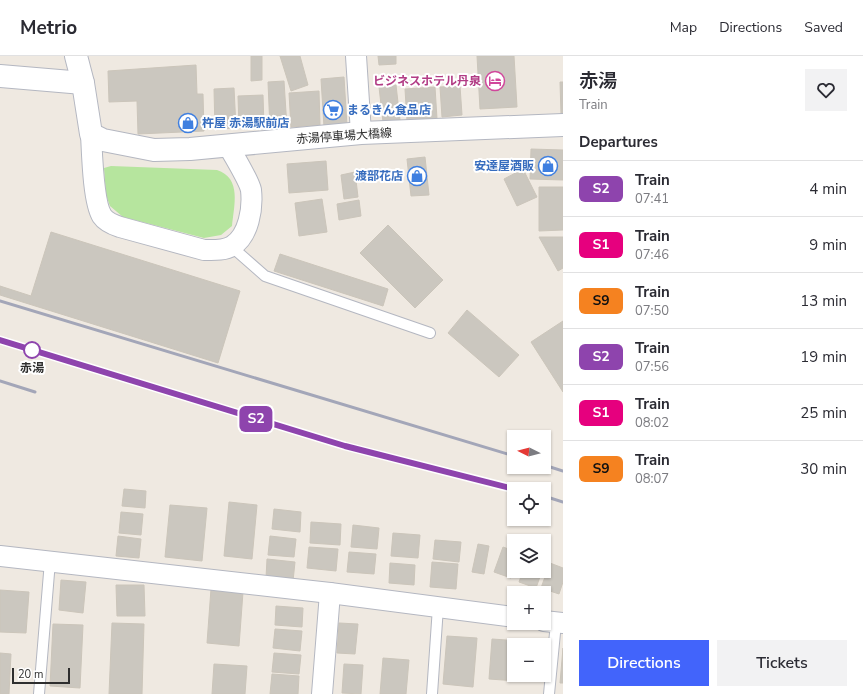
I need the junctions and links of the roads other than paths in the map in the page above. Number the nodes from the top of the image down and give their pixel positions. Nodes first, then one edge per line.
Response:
1 (76, 56) edge
2 (356, 56) edge
3 (0, 76) edge
4 (83, 83) junction
5 (563, 125) edge
6 (361, 133) junction
7 (92, 134) junction
8 (228, 145) junction
9 (232, 247) junction
10 (430, 333) dead end
11 (0, 556) edge
12 (50, 561) junction
13 (330, 593) junction
14 (438, 608) junction
15 (507, 616) edge
16 (554, 622) edge
17 (39, 694) edge
18 (322, 694) edge
19 (432, 694) edge
20 (550, 694) edge

1 - 4 main road
2 - 6 street
3 - 4 main road
4 - 7 main road
5 - 6 main road, 赤湯停車場大橋線
6 - 8 main road, 赤湯停車場大橋線
7 - 8 main road, 赤湯停車場大橋線
7 - 9 street
8 - 9 street
9 - 10 lane
11 - 12 street
12 - 13 street
12 - 17 lane
13 - 14 street
13 - 18 street
14 - 15 street
14 - 19 lane
16 - 20 lane

